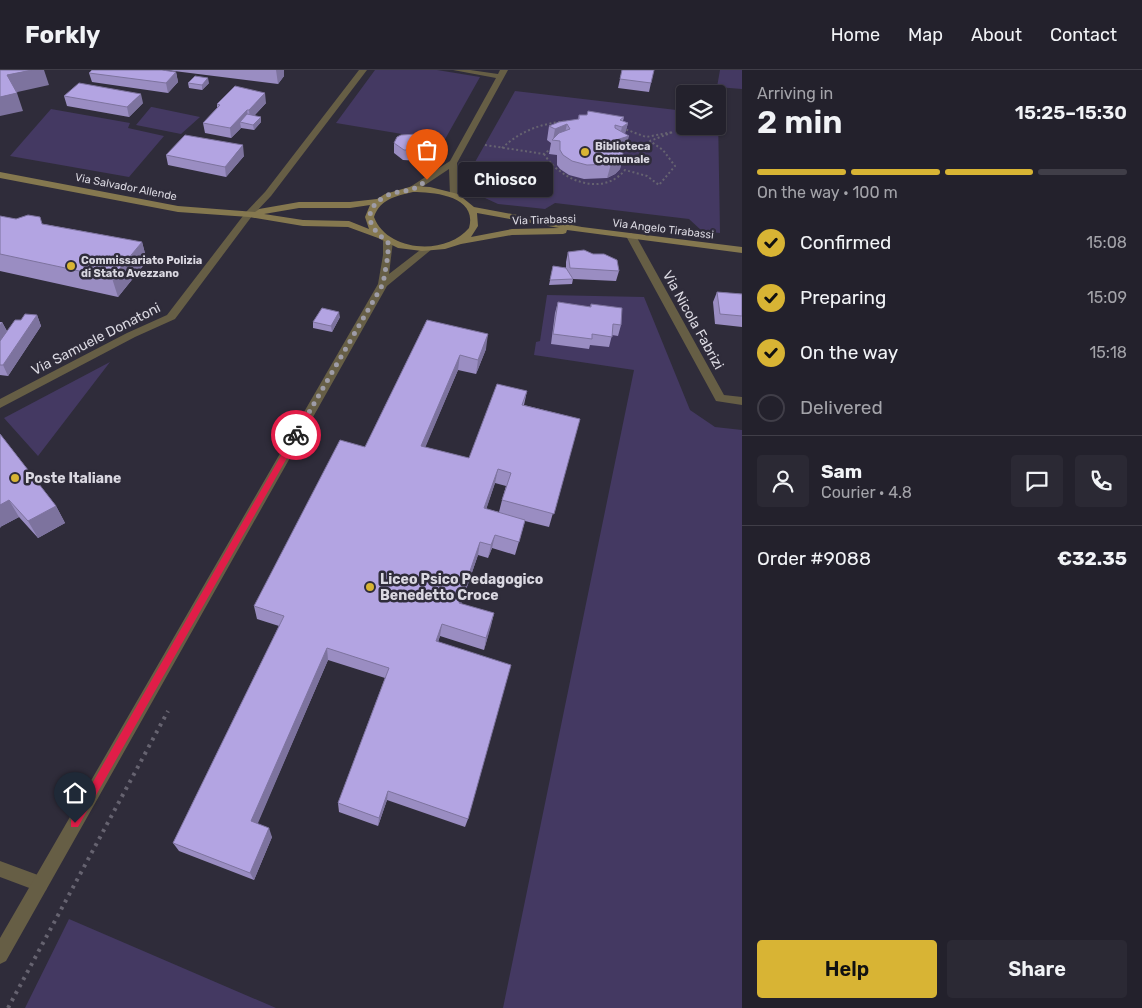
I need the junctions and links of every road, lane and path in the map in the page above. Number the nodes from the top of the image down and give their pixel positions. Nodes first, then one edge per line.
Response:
1 (363, 70) edge
2 (456, 70) edge
3 (502, 73) edge
4 (570, 121) edge
5 (615, 125) edge
6 (485, 145) dead end
7 (555, 146) edge
8 (502, 148) junction
9 (544, 154) junction
10 (453, 163) junction
11 (0, 175) edge
12 (413, 189) junction
13 (454, 195) junction
14 (377, 202) junction
15 (471, 209) junction
16 (249, 214) junction
17 (582, 230) junction
18 (378, 235) junction
19 (631, 236) junction
20 (459, 241) junction
21 (388, 242) junction
22 (426, 249) junction
23 (742, 250) edge
24 (383, 284) junction
25 (742, 401) edge
26 (0, 404) edge
27 (0, 869) edge
28 (40, 884) junction
29 (0, 955) edge

1 - 16 street
2 - 3 street
3 - 10 street
4 - 8 path
5 - 9 path
6 - 8 path
7 - 9 path
8 - 9 path
10 - 12 street
10 - 13 street
11 - 16 street, Via Salvador Allende
12 - 13 street
12 - 14 street
13 - 15 street
14 - 16 street, Via Salvador Allende
14 - 18 street
15 - 17 street, Via Tirabassi
15 - 20 street
16 - 18 street, Via Salvador Allende
16 - 26 street, Via Samuele Donatoni
17 - 19 street, Via Angelo Tirabassi
17 - 20 street, Via Tirabassi
18 - 21 street
19 - 23 street, Via Angelo Tirabassi
19 - 25 street, Via Nicola Fabrizi
20 - 22 street
21 - 22 street
21 - 24 street
22 - 24 street
24 - 28 street
27 - 28 street
28 - 29 street

